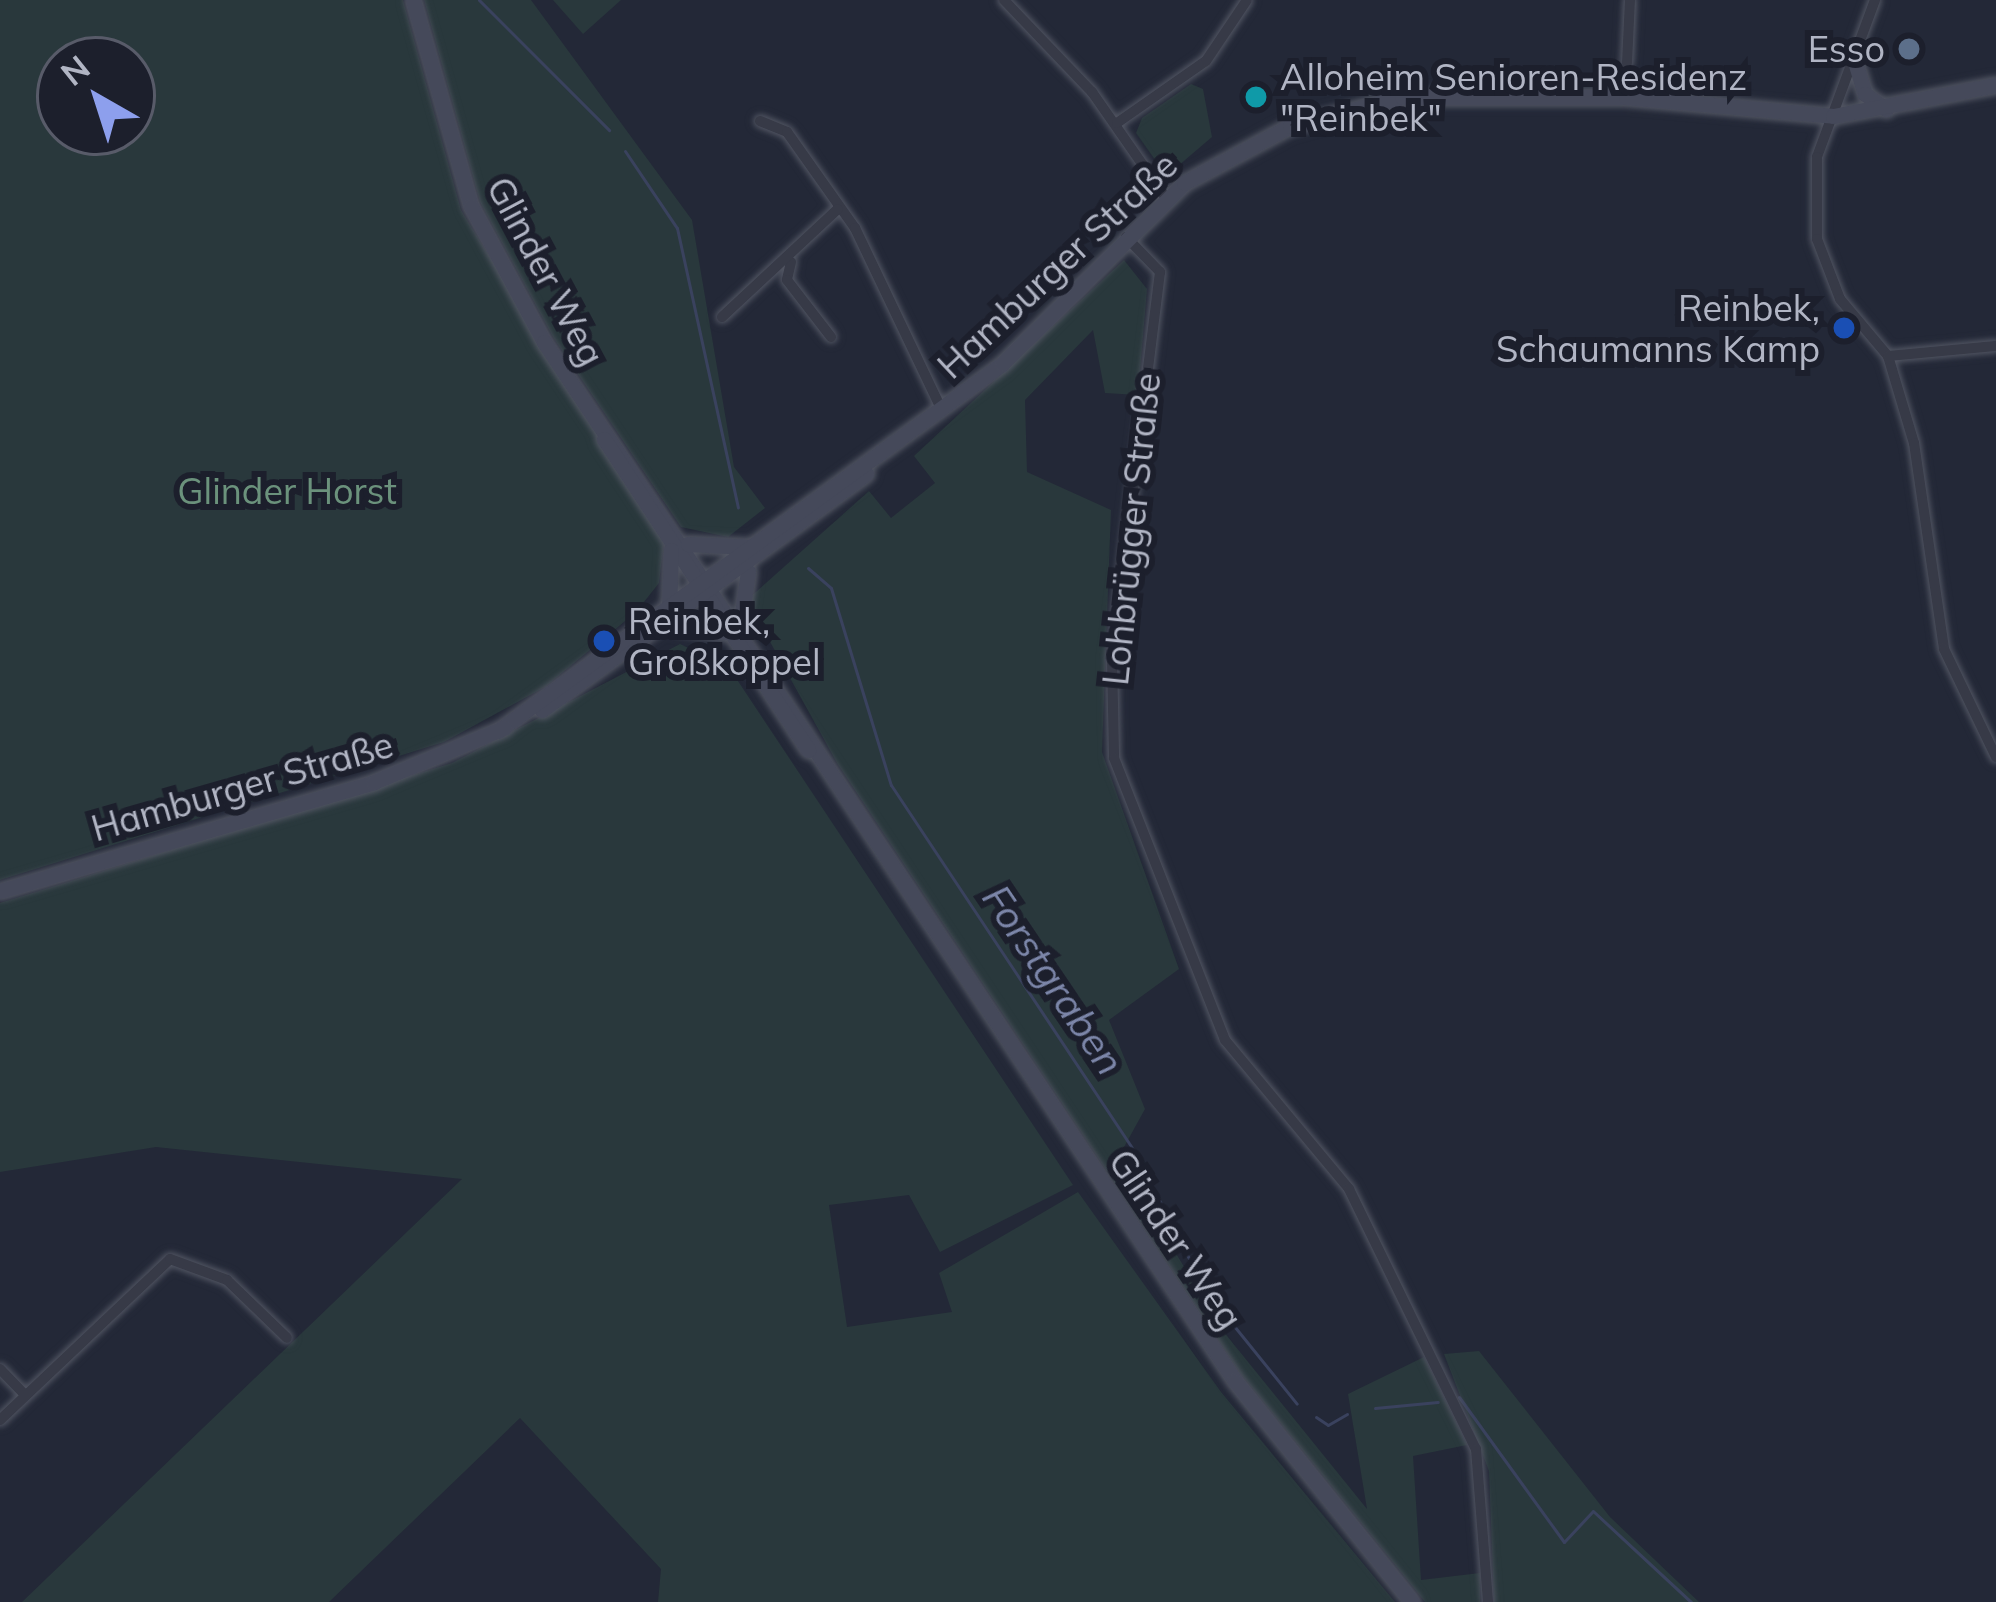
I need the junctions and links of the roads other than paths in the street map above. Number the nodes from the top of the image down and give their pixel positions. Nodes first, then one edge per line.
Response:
1 (413, 0) edge
2 (1004, 0) edge
3 (1247, 0) edge
4 (1630, 0) edge
5 (1875, 0) edge
6 (1628, 63) dead end
7 (1856, 65) junction
8 (1996, 86) edge
9 (1889, 110) junction
10 (1833, 116) junction
11 (760, 121) dead end
12 (1117, 123) junction
13 (1166, 198) junction
14 (838, 209) junction
15 (1126, 237) junction
16 (791, 262) junction
17 (722, 317) dead end
18 (831, 337) dead end
19 (1996, 346) edge
20 (1888, 356) junction
21 (942, 410) junction
22 (878, 460) junction
23 (677, 543) junction
24 (761, 544) junction
25 (750, 569) junction
26 (708, 591) junction
27 (669, 620) junction
28 (732, 630) junction
29 (1996, 757) edge
30 (0, 891) edge
31 (287, 1338) dead end
32 (0, 1369) edge
33 (25, 1396) junction
34 (0, 1420) edge
35 (1412, 1602) edge
36 (1488, 1602) edge

1 - 23 main road, Glinder Weg
2 - 12 street
3 - 12 street
4 - 6 street
5 - 7 street
7 - 9 main road
7 - 10 street
8 - 9 main road, Hamburger Straße
9 - 10 main road, Hamburger Straße
10 - 13 main road, Hamburger Straße
10 - 20 street
11 - 14 street
12 - 13 street
13 - 15 main road, Hamburger Straße
14 - 16 street
14 - 21 street
15 - 21 main road, Hamburger Straße
15 - 36 street, Lohbrügger Straße
16 - 17 street
16 - 18 street
19 - 20 street
20 - 29 street
21 - 22 main road, Hamburger Straße
22 - 24 main road, Hamburger Straße
22 - 25 main road, Hamburger Straße
23 - 24 main road
23 - 26 main road, Glinder Weg
23 - 27 main road
24 - 26 main road, Hamburger Straße
25 - 26 main road, Hamburger Straße
25 - 28 main road
26 - 27 main road, Hamburger Straße
26 - 28 main road, Glinder Weg
27 - 28 main road
27 - 30 main road, Hamburger Straße
28 - 35 main road, Glinder Weg
31 - 33 street
32 - 33 street
33 - 34 street

